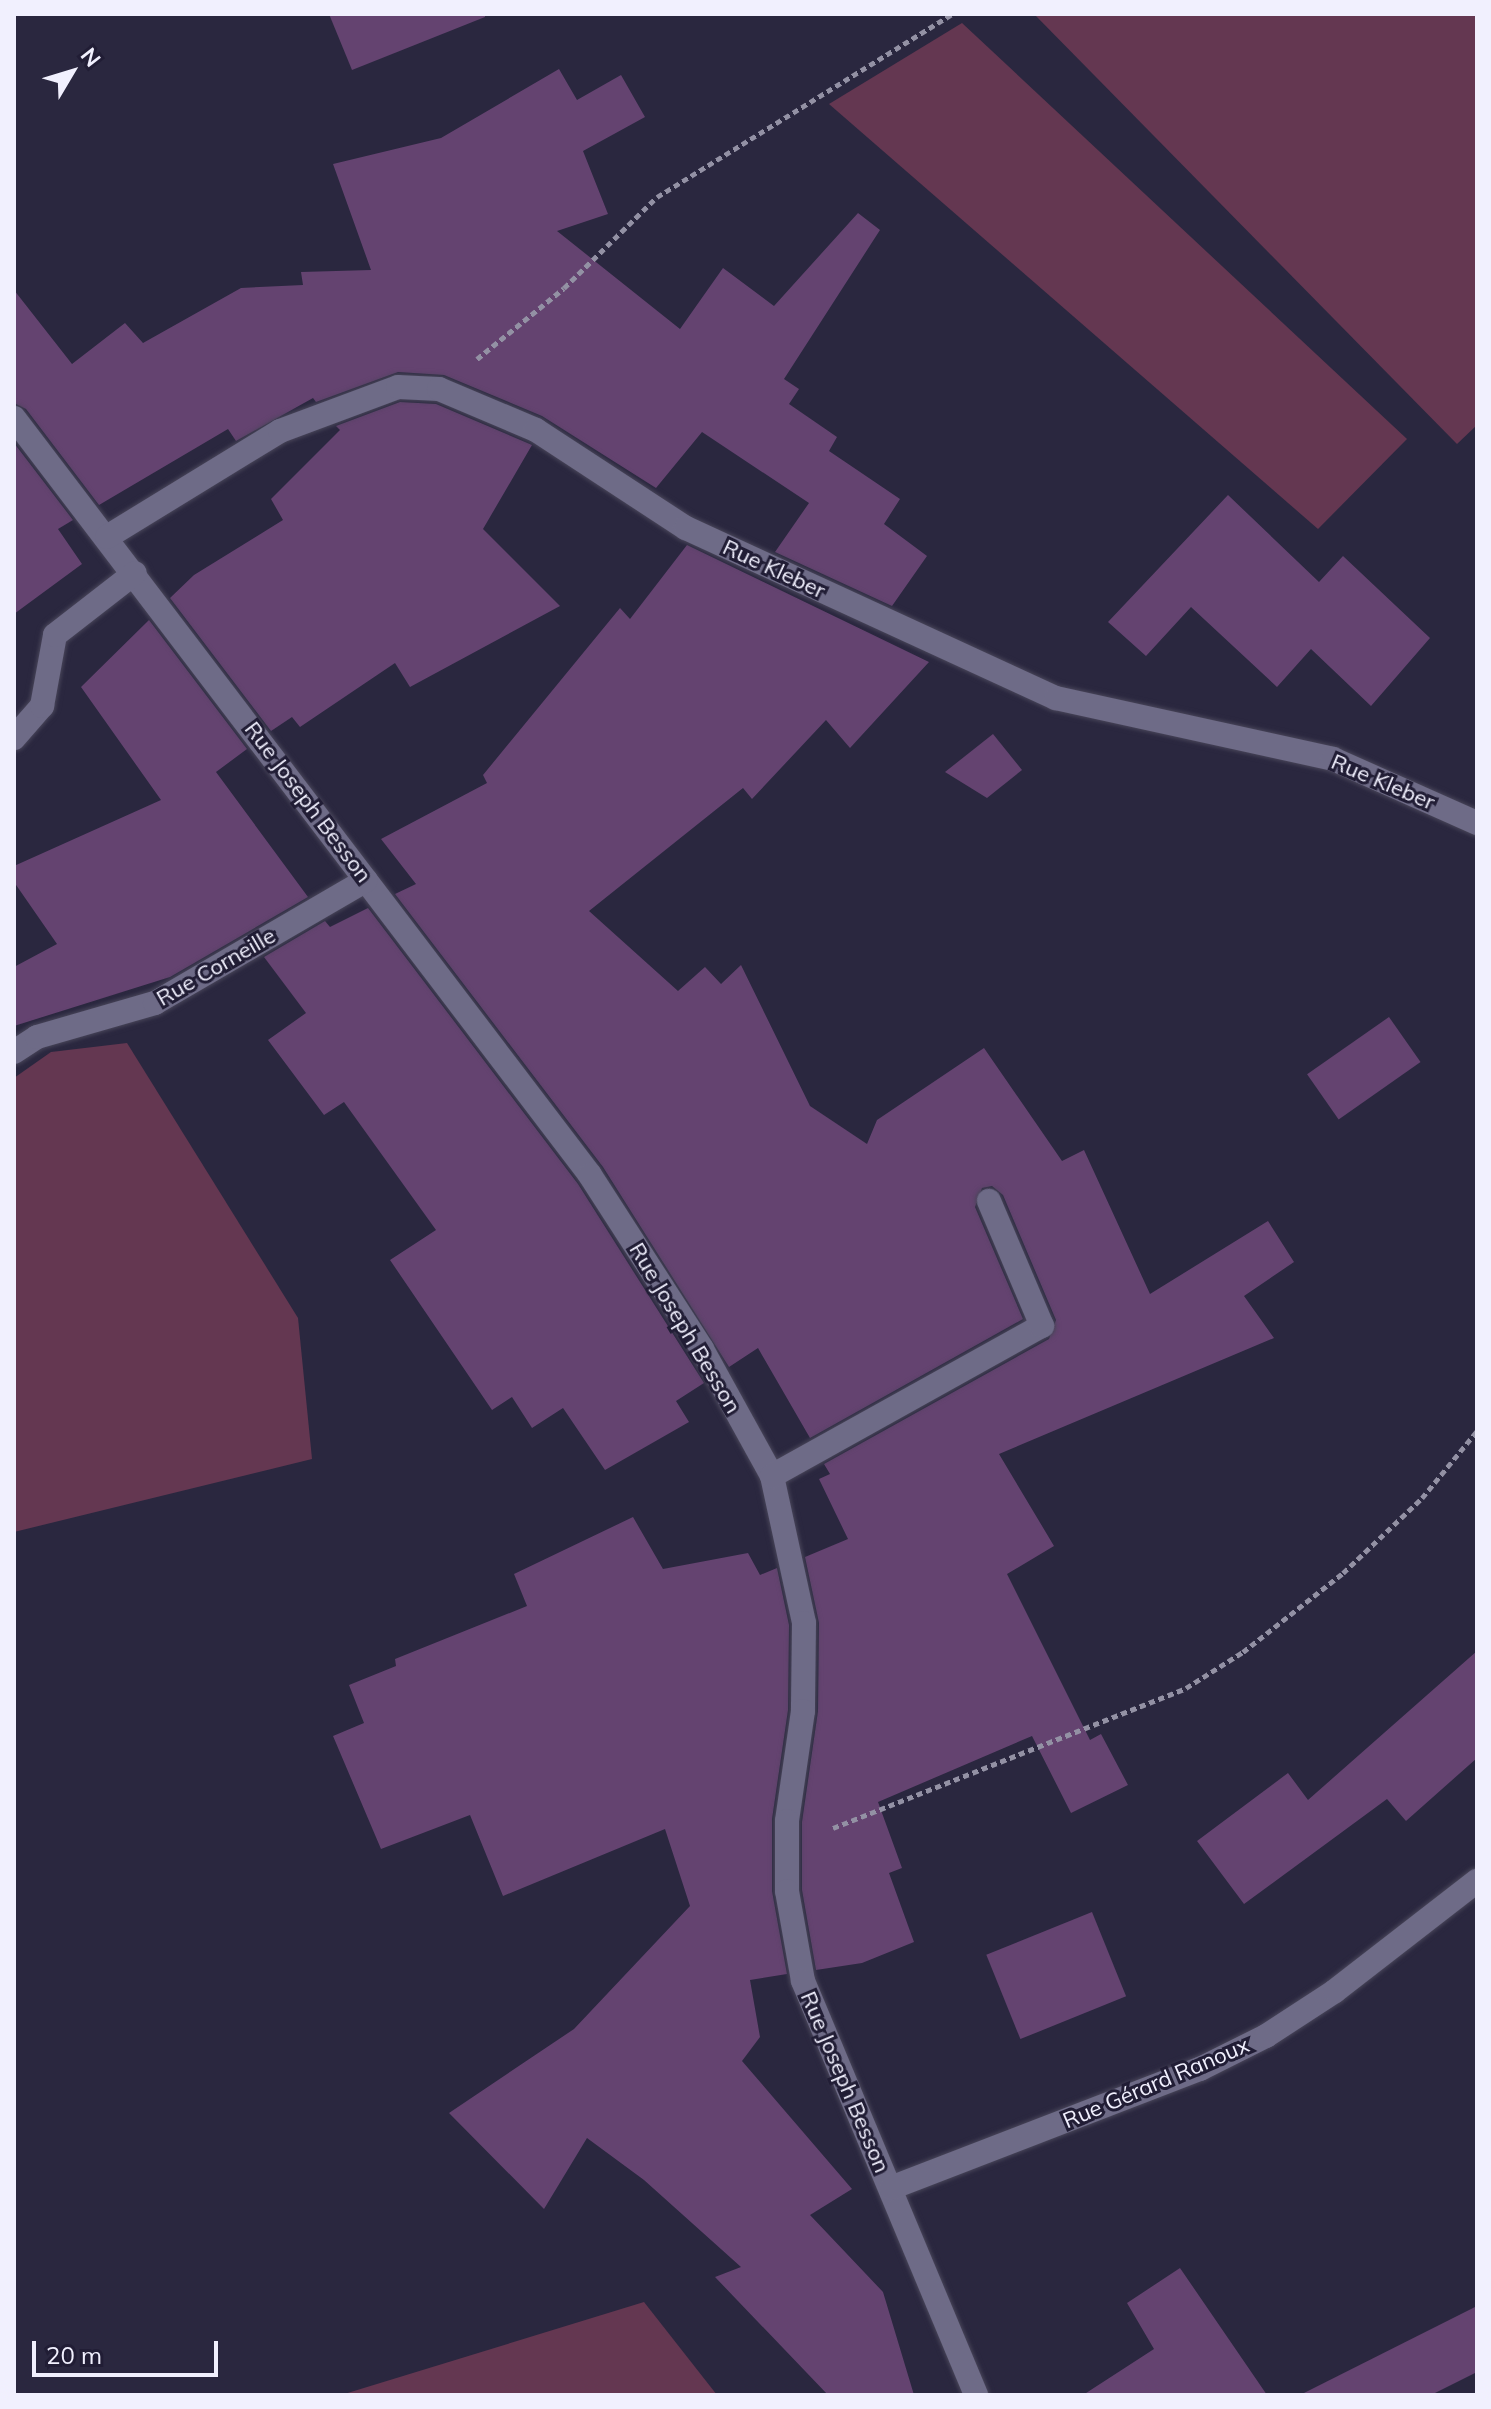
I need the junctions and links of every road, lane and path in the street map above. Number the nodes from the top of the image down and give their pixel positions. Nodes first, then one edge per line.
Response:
1 (952, 14) edge
2 (439, 389) junction
3 (14, 418) edge
4 (107, 537) junction
5 (135, 573) junction
6 (14, 738) edge
7 (1477, 823) edge
8 (366, 880) junction
9 (14, 1052) edge
10 (989, 1201) dead end
11 (1477, 1431) edge
12 (772, 1476) junction
13 (787, 1844) junction
14 (1477, 1881) edge
15 (891, 2188) junction
16 (976, 2395) edge

1 - 2 path
2 - 4 street, Rue Kleber
2 - 7 street, Rue Kleber
3 - 4 street, Rue Joseph Besson
4 - 5 street, Rue Joseph Besson
5 - 6 street
5 - 8 street, Rue Joseph Besson
8 - 9 street, Rue Corneille
8 - 12 street, Rue Joseph Besson
10 - 12 street
11 - 13 path
12 - 13 street, Rue Joseph Besson
13 - 15 street, Rue Joseph Besson
14 - 15 street, Rue Gérard Ranoux
15 - 16 street, Rue Joseph Besson

